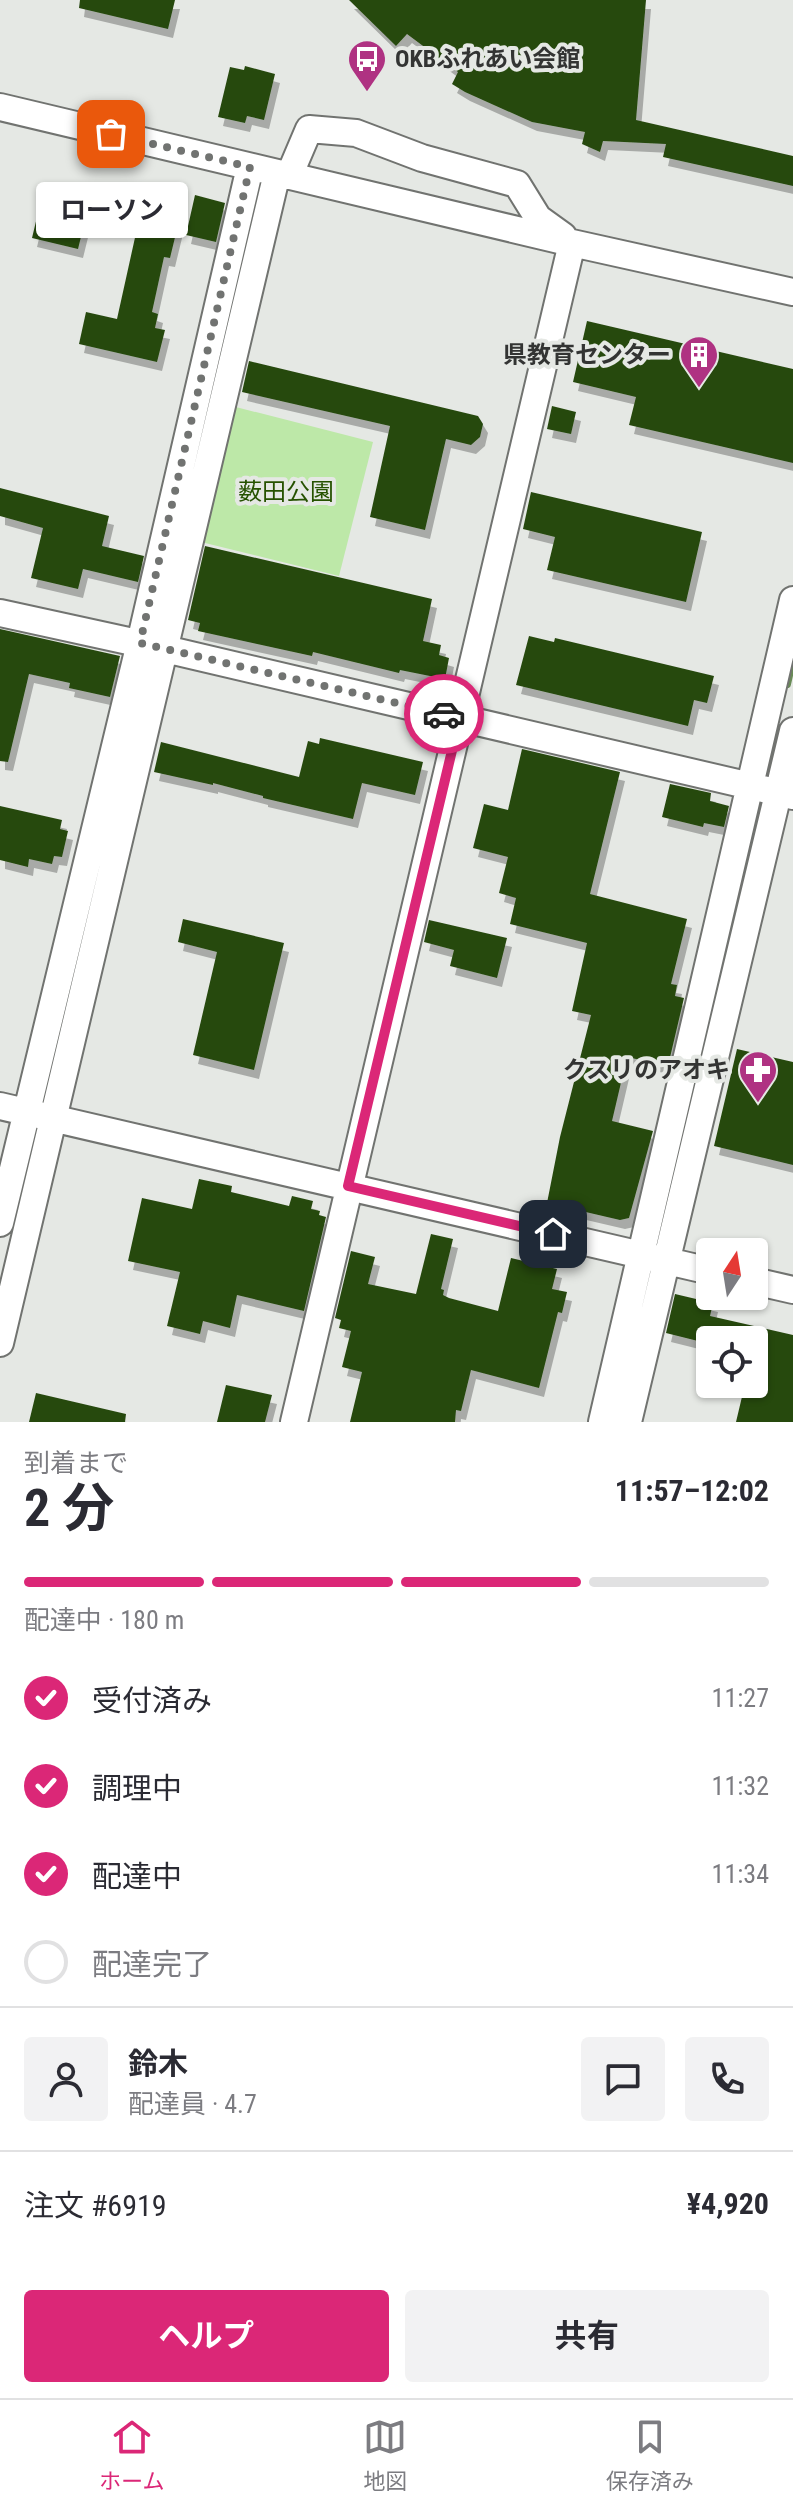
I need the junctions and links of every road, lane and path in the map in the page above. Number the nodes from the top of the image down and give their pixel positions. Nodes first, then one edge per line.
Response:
1 (0, 107) edge
2 (250, 167) junction
3 (283, 174) junction
4 (572, 243) junction
5 (793, 292) edge
6 (793, 600) edge
7 (0, 613) edge
8 (152, 646) junction
9 (460, 717) junction
10 (793, 731) edge
11 (749, 786) junction
12 (786, 795) edge
13 (13, 1109) edge
14 (52, 1118) junction
15 (348, 1186) junction
16 (0, 1223) edge
17 (653, 1258) junction
18 (696, 1268) edge
19 (768, 1284) edge
20 (793, 1290) edge
21 (0, 1343) edge
22 (294, 1422) edge
23 (602, 1422) edge
24 (628, 1422) edge

1 - 2 street
2 - 3 street
2 - 8 street
3 - 4 street
3 - 4 street
3 - 8 street
4 - 5 street
4 - 9 street
6 - 11 street
7 - 8 street
8 - 9 street
8 - 13 street
8 - 14 street
9 - 11 street
9 - 15 street
10 - 12 street
11 - 12 street
11 - 17 street
12 - 17 street
13 - 14 street
13 - 16 street
14 - 15 street
14 - 21 street
15 - 17 street
15 - 22 street
17 - 18 street
17 - 23 street
17 - 24 street
19 - 20 street

